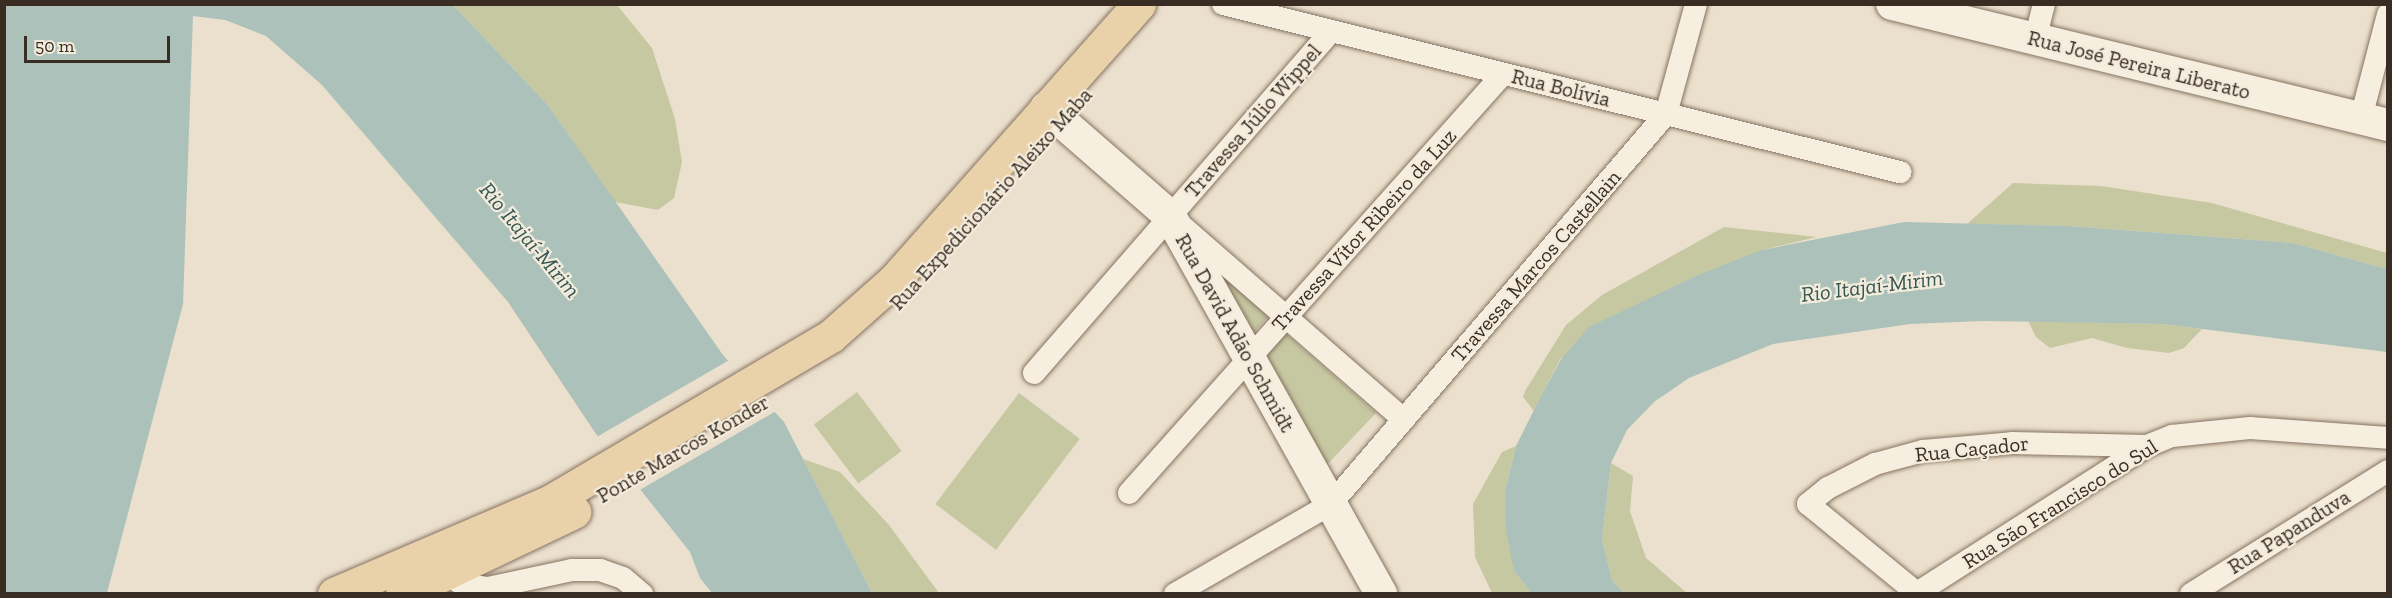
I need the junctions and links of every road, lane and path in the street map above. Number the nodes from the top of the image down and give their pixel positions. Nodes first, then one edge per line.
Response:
1 (1139, 4) edge
2 (1163, 4) edge
3 (1223, 4) edge
4 (1696, 4) edge
5 (1892, 4) edge
6 (2044, 4) edge
7 (2388, 14) edge
8 (1331, 31) junction
9 (2036, 40) junction
10 (1503, 74) junction
11 (1054, 114) junction
12 (1666, 114) junction
13 (2374, 121) edge
14 (1900, 172) dead end
15 (1170, 216) junction
16 (1286, 317) junction
17 (1249, 359) junction
18 (801, 369) joint
19 (1034, 373) dead end
20 (1404, 420) junction
21 (2388, 438) edge
22 (2147, 446) junction
23 (2388, 471) edge
24 (1129, 494) dead end
25 (1331, 504) junction
26 (554, 512) junction
27 (445, 574) junction
28 (1918, 593) edge
29 (334, 594) edge
30 (402, 594) edge
31 (642, 594) edge
32 (1175, 594) edge
33 (1381, 594) edge
34 (2191, 594) edge

1 - 11 main road, Rua Expedicionário Aleixo Maba
2 - 11 main road, Rua Expedicionário Aleixo Maba
3 - 8 street, Rua Bolívia
4 - 12 street, Travessa Marcos Castellain
5 - 9 main road, Rua José Pereira Liberato
6 - 9 street
7 - 13 street
8 - 10 street, Rua Bolívia
8 - 15 street, Travessa Júlio Wippel
9 - 13 main road, Rua José Pereira Liberato
10 - 12 street, Rua Bolívia
10 - 16 street, Travessa Vítor Ribeiro da Luz
11 - 15 main road, Rua David Adão Schmidt
11 - 18 main road, Rua Expedicionário Aleixo Maba
12 - 14 street, Rua Bolívia
12 - 20 street, Travessa Marcos Castellain
15 - 16 street
15 - 17 main road, Rua David Adão Schmidt
15 - 19 street, Travessa Júlio Wippel
16 - 17 street, Travessa Vítor Ribeiro da Luz
16 - 20 street
17 - 24 street, Travessa Vítor Ribeiro da Luz
17 - 25 main road, Rua David Adão Schmidt
18 - 26 main road, Ponte Marcos Konder
20 - 25 street, Travessa Marcos Castellain
21 - 22 street, Rua São Francisco do Sul
22 - 28 street, Rua São Francisco do Sul
22 - 28 street, Rua Caçador
23 - 34 street, Rua Papanduva
25 - 32 street, Travessa Marcos Castellain
25 - 33 main road, Rua David Adão Schmidt
26 - 27 main road
26 - 29 main road
27 - 30 main road
27 - 31 street

